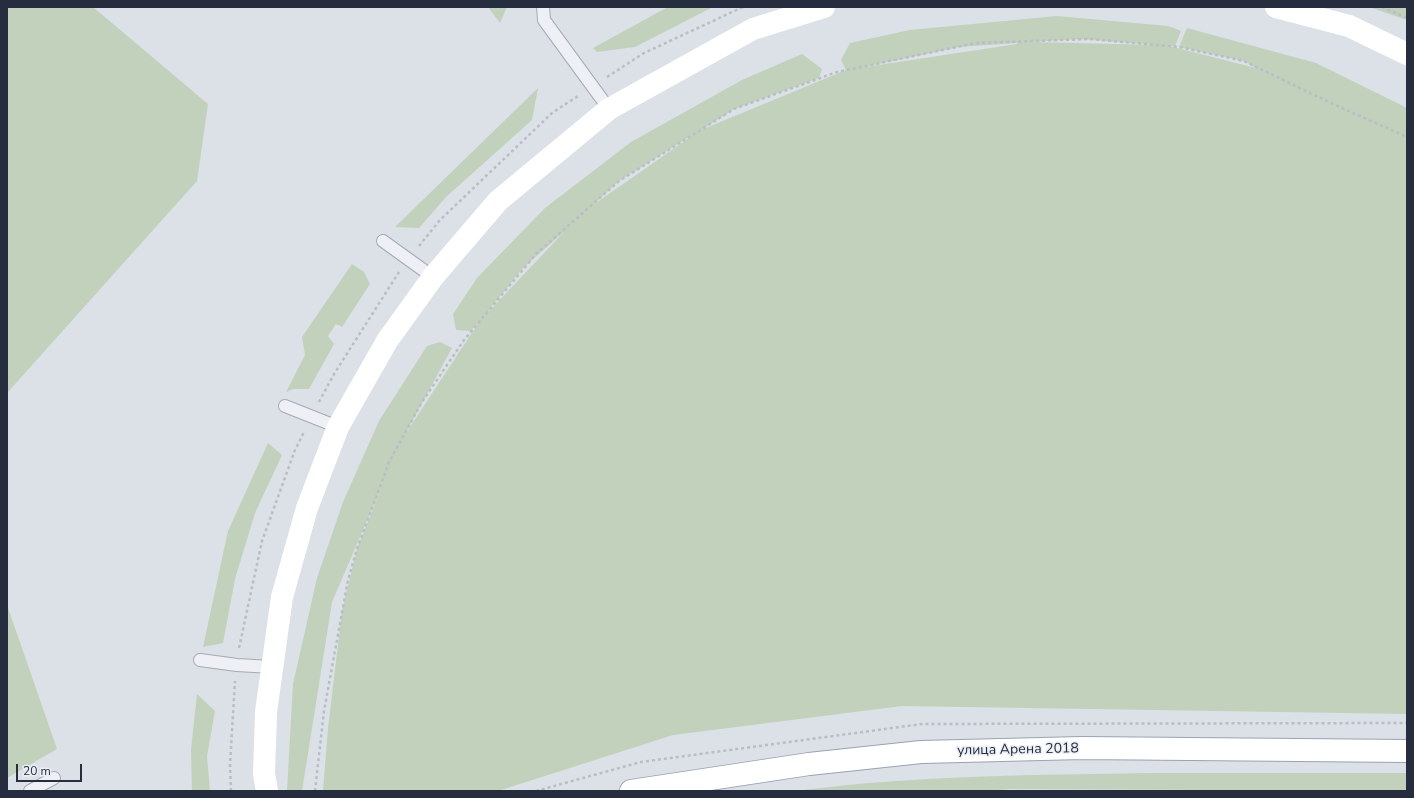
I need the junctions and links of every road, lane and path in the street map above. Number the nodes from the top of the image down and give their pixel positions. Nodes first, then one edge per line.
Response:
1 (543, 7) edge
2 (824, 7) edge
3 (1276, 7) edge
4 (1382, 7) edge
5 (1407, 18) edge
6 (1407, 54) edge
7 (609, 109) junction
8 (1407, 137) edge
9 (383, 241) dead end
10 (433, 277) junction
11 (285, 406) dead end
12 (338, 427) junction
13 (200, 660) dead end
14 (272, 667) junction
15 (1407, 751) edge
16 (54, 778) dead end
17 (30, 791) edge
18 (266, 791) edge
19 (315, 791) edge
20 (631, 791) edge

1 - 7 lane
2 - 7 main road
3 - 6 main road
4 - 5 path
7 - 10 main road
8 - 19 path
9 - 10 lane
10 - 12 main road
11 - 12 lane
12 - 14 main road
13 - 14 lane
14 - 18 main road
15 - 20 main road, улица Арена 2018
16 - 17 lane

